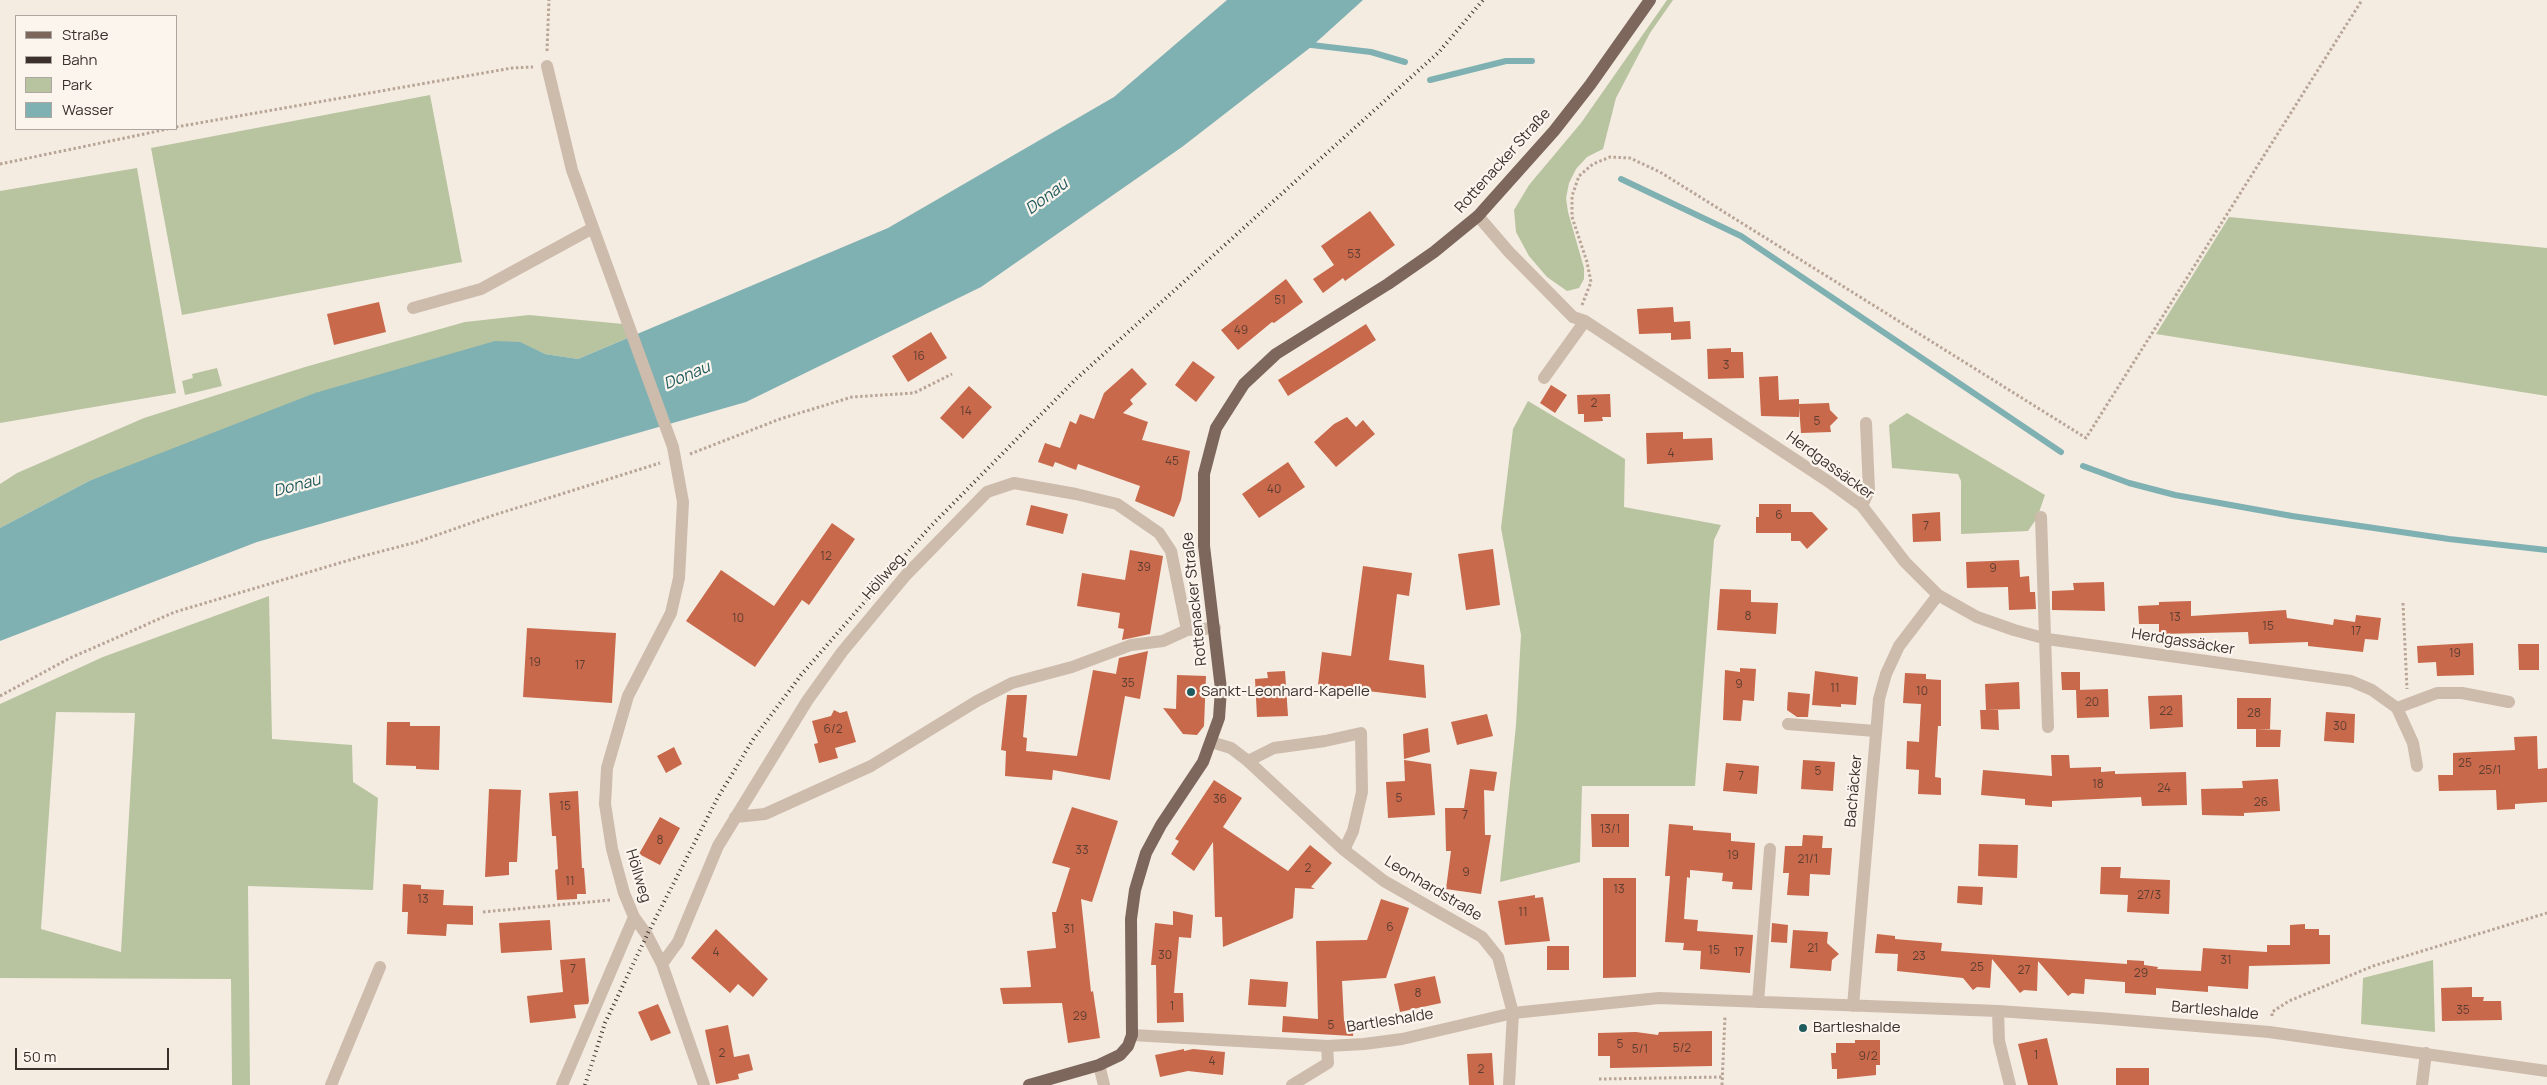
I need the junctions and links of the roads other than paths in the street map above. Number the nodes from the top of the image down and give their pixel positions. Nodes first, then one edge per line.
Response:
1 (1650, 0) edge
2 (547, 66) road end
3 (1478, 216) junction
4 (594, 228) junction
5 (413, 308) dead end
6 (1579, 319) junction
7 (1544, 378) dead end
8 (1866, 423) dead end
9 (1862, 506) junction
10 (2041, 517) dead end
11 (1938, 595) junction
12 (1214, 628) junction
13 (1186, 630) junction
14 (2047, 639) junction
15 (2509, 702) dead end
16 (2397, 708) junction
17 (1788, 724) dead end
18 (2048, 727) dead end
19 (1876, 731) junction
20 (1211, 742) junction
21 (1248, 761) junction
22 (2417, 766) dead end
23 (735, 817) junction
24 (1770, 849) dead end
25 (1344, 850) junction
26 (634, 917) junction
27 (662, 964) junction
28 (380, 967) dead end
29 (1758, 1002) junction
30 (1853, 1006) junction
31 (1998, 1011) junction
32 (1513, 1013) junction
33 (1132, 1035) junction
34 (1326, 1046) junction
35 (2426, 1053) junction
36 (1099, 1064) junction
37 (2547, 1071) edge
38 (331, 1085) edge
39 (562, 1085) edge
40 (704, 1085) edge
41 (1029, 1085) edge
42 (1104, 1085) edge
43 (1292, 1085) edge
44 (1509, 1085) edge
45 (2010, 1085) edge
46 (2422, 1085) edge

1 - 3 main road, Rottenacker Straße
2 - 4 street, Höllweg
3 - 6 street, Herdgassäcker
3 - 12 main road, Rottenacker Straße
4 - 5 street
4 - 26 street, Höllweg
6 - 7 street
6 - 9 street, Herdgassäcker
8 - 9 street
9 - 11 street, Herdgassäcker
10 - 14 street
11 - 14 street, Herdgassäcker
11 - 19 street, Bachäcker
12 - 13 street
12 - 20 main road, Rottenacker Straße
13 - 23 street
13 - 23 street, Höllweg
14 - 16 street, Herdgassäcker
14 - 18 street
15 - 16 street
16 - 22 street, Herdgassäcker
17 - 19 street
19 - 30 street, Bachäcker
20 - 21 street, Leonhardstraße
20 - 33 main road, Rottenacker Straße
21 - 25 street, Leonhardstraße
21 - 25 street
23 - 27 street, Höllweg
24 - 29 street
25 - 32 street, Leonhardstraße
26 - 27 street, Höllweg
26 - 39 street
27 - 40 street, Höllweg
28 - 38 street
29 - 30 street, Bartleshalde
29 - 32 street, Bartleshalde
30 - 31 street, Bartleshalde
31 - 35 street, Bartleshalde
31 - 45 street
32 - 34 street, Bartleshalde
32 - 44 street, Leonhardstraße
33 - 34 street, Bartleshalde
33 - 36 main road
34 - 43 street
35 - 37 street, Bartleshalde
35 - 46 street
36 - 41 main road
36 - 42 street

